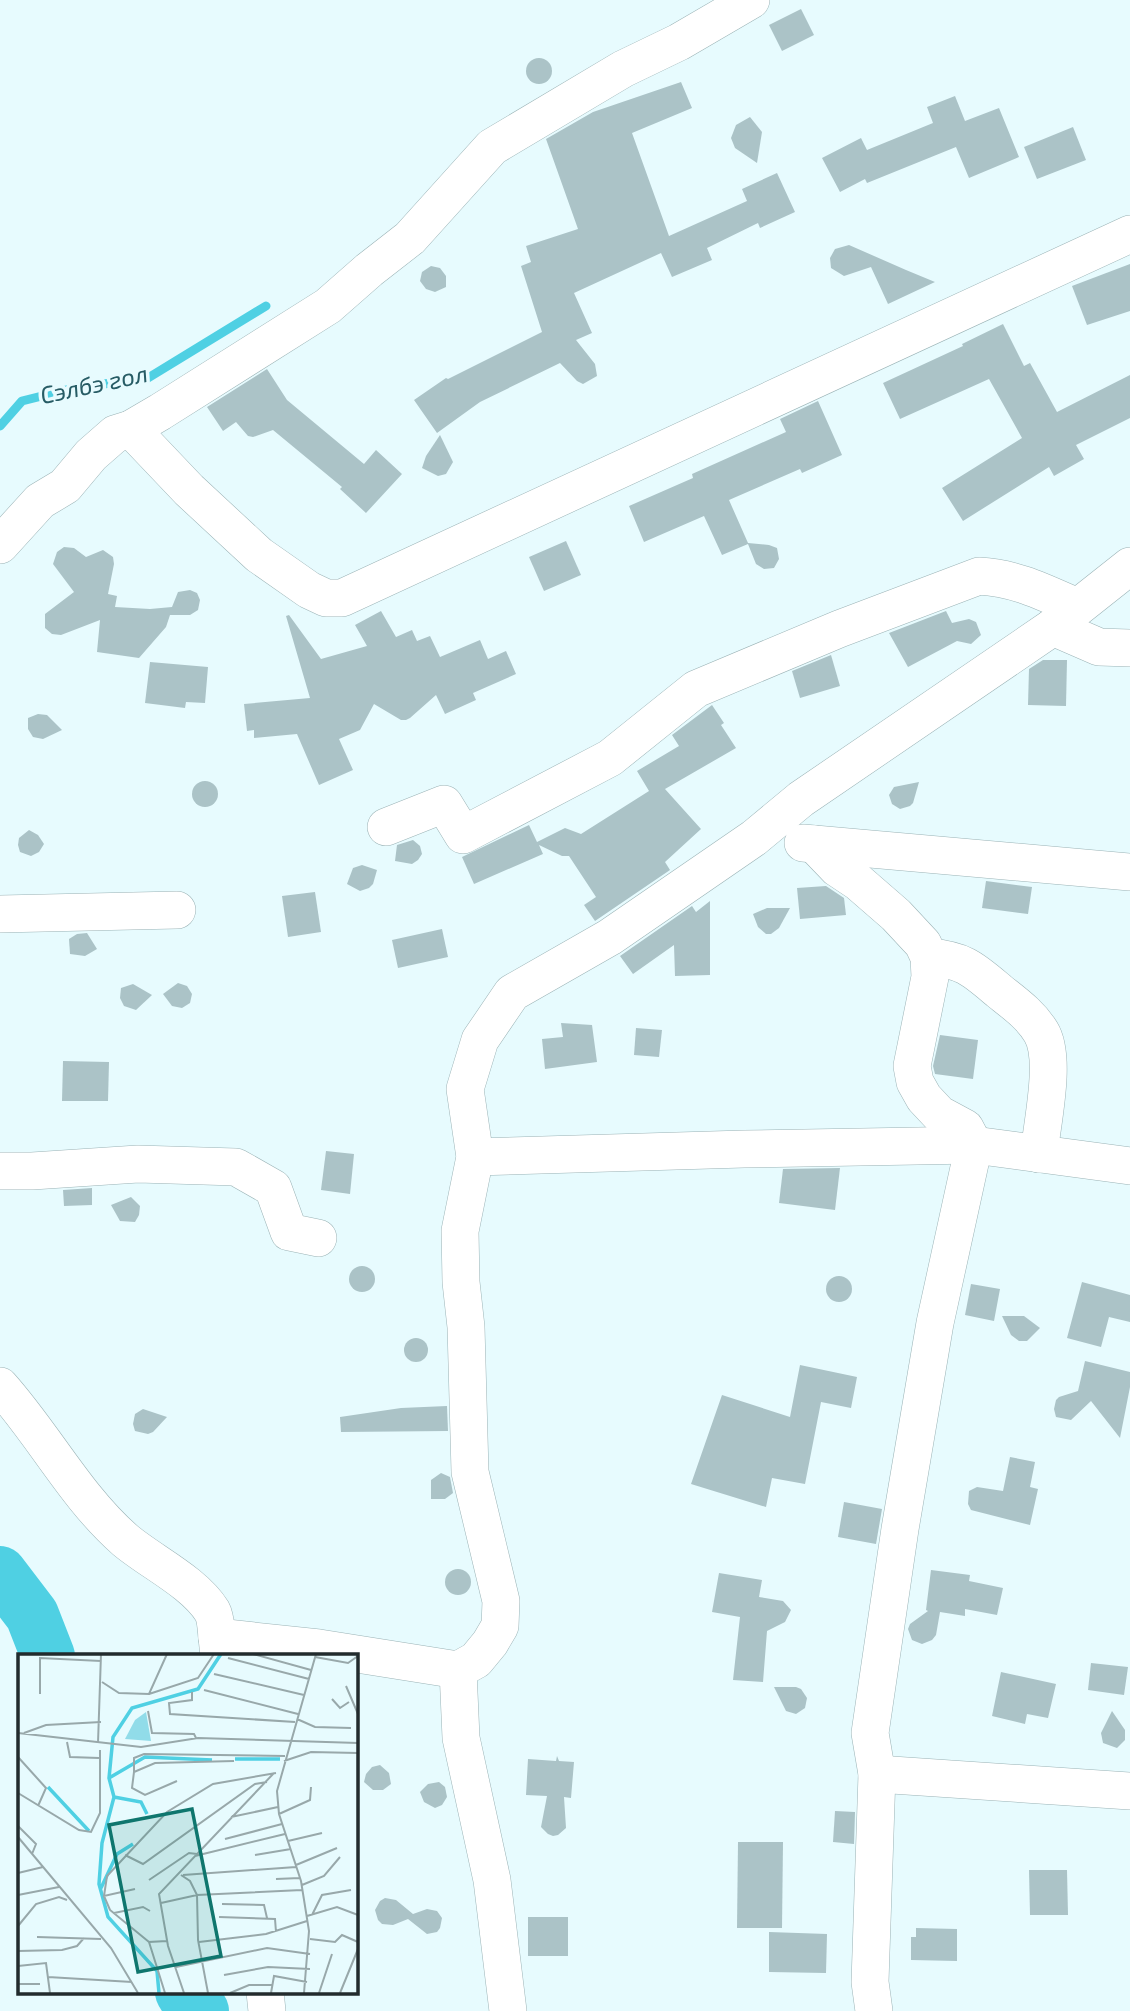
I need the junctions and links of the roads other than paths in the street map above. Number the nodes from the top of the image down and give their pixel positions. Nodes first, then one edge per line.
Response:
1 (751, 0) edge
2 (1130, 234) edge
3 (131, 429) junction
4 (0, 545) edge
5 (1130, 566) edge
6 (1065, 617) junction
7 (1130, 648) edge
8 (386, 827) dead end
9 (754, 838) junction
10 (814, 844) junction
11 (1130, 872) edge
12 (177, 910) dead end
13 (0, 914) edge
14 (929, 957) junction
15 (974, 1145) junction
16 (1039, 1154) junction
17 (475, 1157) junction
18 (1130, 1166) edge
19 (0, 1171) edge
20 (318, 1238) dead end
21 (0, 1386) edge
22 (218, 1646) edge
23 (458, 1670) junction
24 (877, 1774) junction
25 (1130, 1791) edge
26 (508, 2011) edge
27 (874, 2011) edge

1 - 3 street
2 - 3 street
3 - 4 street
5 - 6 street
6 - 7 street
6 - 8 street
6 - 9 street
9 - 10 street
9 - 17 street
10 - 11 street
10 - 14 street
12 - 13 street
14 - 15 street
14 - 16 street
15 - 16 street
15 - 17 street
15 - 24 street
16 - 18 street
17 - 23 street
19 - 20 street
21 - 22 street
22 - 23 street
23 - 26 street
24 - 25 street
24 - 27 street

